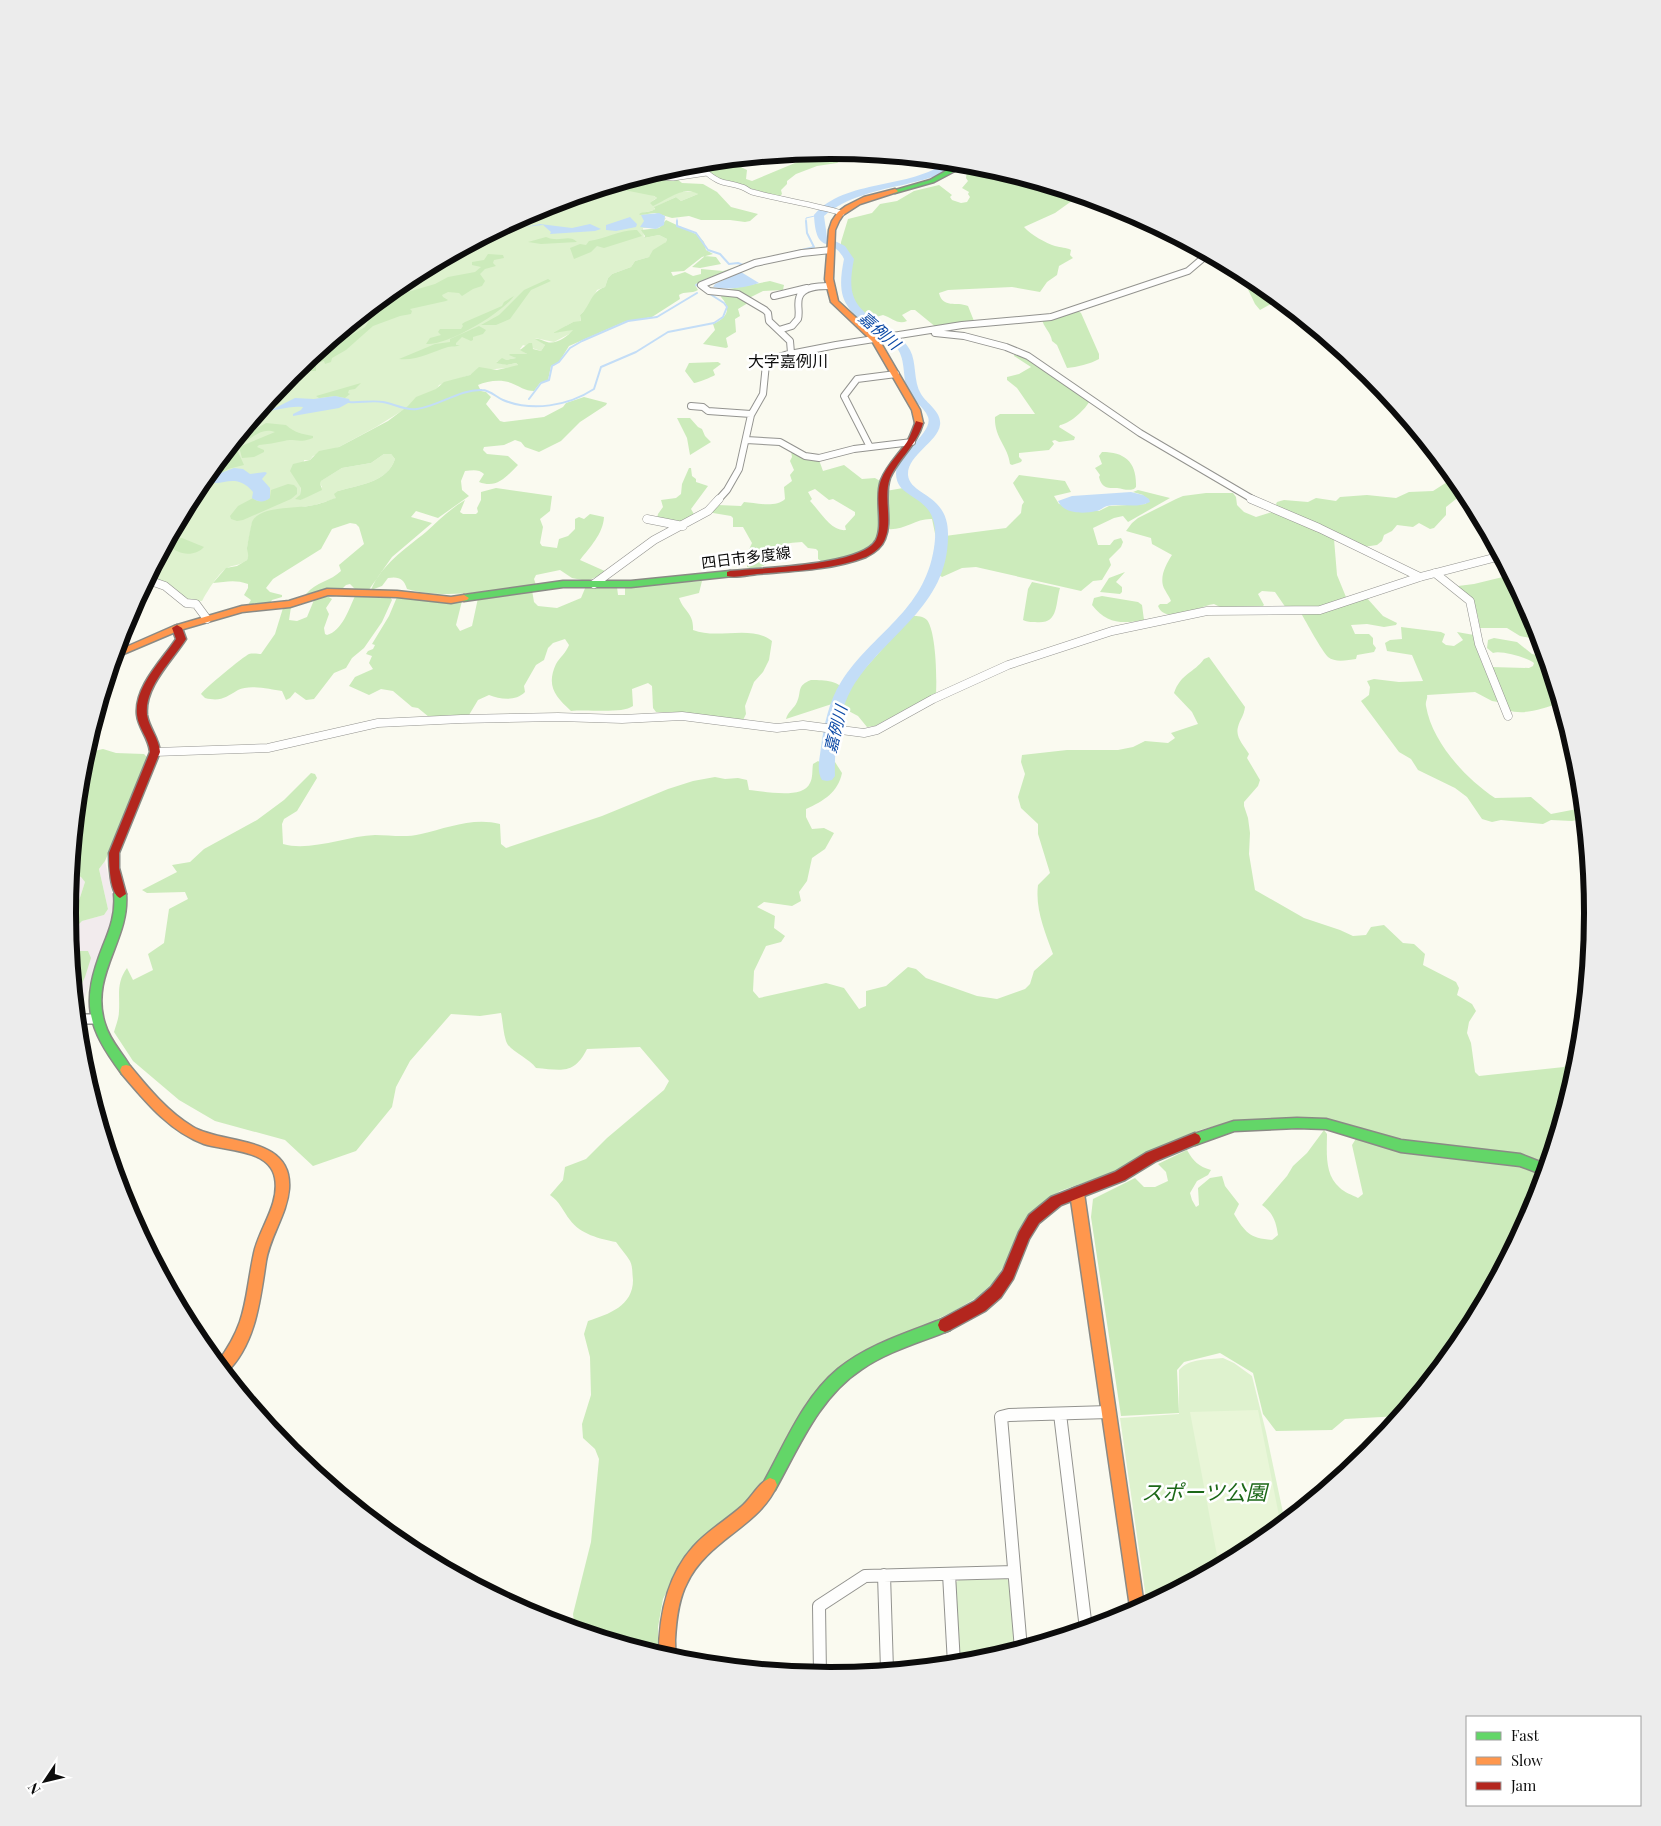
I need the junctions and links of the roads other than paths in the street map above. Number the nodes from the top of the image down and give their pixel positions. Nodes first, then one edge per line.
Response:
1 (950, 169) edge
2 (664, 177) edge
3 (838, 212) junction
4 (832, 246) junction
5 (1204, 258) edge
6 (829, 286) junction
7 (809, 288) junction
8 (774, 296) dead end
9 (779, 330) junction
10 (914, 333) junction
11 (879, 339) junction
12 (791, 353) junction
13 (896, 374) junction
14 (691, 406) dead end
15 (751, 414) junction
16 (746, 440) junction
17 (912, 442) junction
18 (870, 447) junction
19 (647, 519) dead end
20 (683, 526) junction
21 (1495, 557) edge
22 (1435, 573) junction
23 (1420, 577) junction
24 (153, 582) edge
25 (594, 584) junction
26 (207, 619) junction
27 (177, 628) junction
28 (124, 651) edge
29 (1508, 716) dead end
30 (155, 752) junction
31 (84, 1019) edge
32 (96, 1019) junction
33 (1540, 1168) edge
34 (1077, 1193) junction
35 (226, 1363) edge
36 (1109, 1412) junction
37 (1060, 1414) junction
38 (1014, 1572) junction
39 (949, 1574) junction
40 (884, 1575) junction
41 (1136, 1602) edge
42 (1085, 1622) edge
43 (1020, 1643) edge
44 (667, 1649) edge
45 (954, 1657) edge
46 (887, 1665) edge
47 (820, 1667) edge

1 - 3 street
2 - 3 street
3 - 4 street
4 - 6 street
4 - 9 street
5 - 10 street
6 - 7 street
6 - 11 street, 四日市多度線
7 - 8 street
7 - 9 street
9 - 12 street
10 - 11 street
10 - 23 street
11 - 12 street
11 - 13 street, 四日市多度線
12 - 15 street
13 - 17 street, 四日市多度線
13 - 18 street
14 - 15 street
15 - 16 street
16 - 18 street
16 - 20 street
17 - 18 street
17 - 25 street, 四日市多度線
19 - 20 street
20 - 25 street
21 - 22 street
22 - 23 street
22 - 29 street
23 - 30 street
24 - 26 street
25 - 26 street, 四日市多度線
26 - 27 street, 四日市多度線
27 - 28 street, 四日市多度線
27 - 30 street
30 - 32 street
31 - 32 street
32 - 35 street
33 - 34 street
34 - 36 street
34 - 44 street
36 - 37 street
36 - 41 street
37 - 38 street
37 - 42 street
38 - 39 street
38 - 43 street
39 - 40 street
39 - 45 street
40 - 46 street
40 - 47 street

